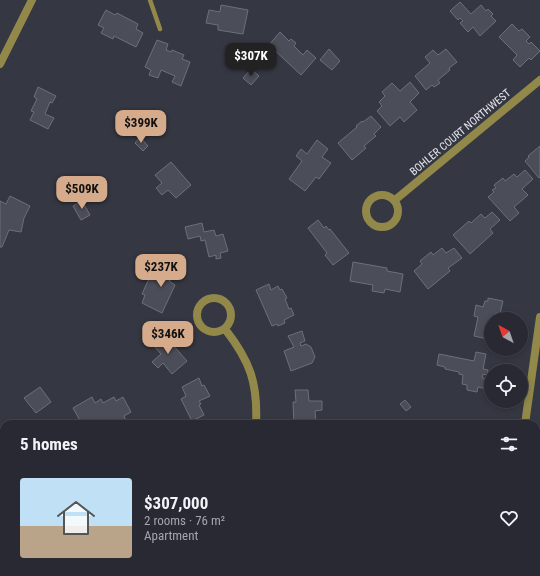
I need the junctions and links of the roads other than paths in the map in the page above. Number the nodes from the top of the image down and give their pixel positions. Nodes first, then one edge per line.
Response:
1 (32, 0) edge
2 (150, 0) edge
3 (160, 29) dead end
4 (0, 64) edge
5 (540, 80) edge
6 (395, 200) dead end
7 (540, 317) edge
8 (225, 329) junction
9 (256, 420) edge
10 (526, 420) edge

1 - 4 street
2 - 3 lane
5 - 6 street, BOHLER COURT NORTHWEST
7 - 10 street
8 - 8 street
8 - 9 street

